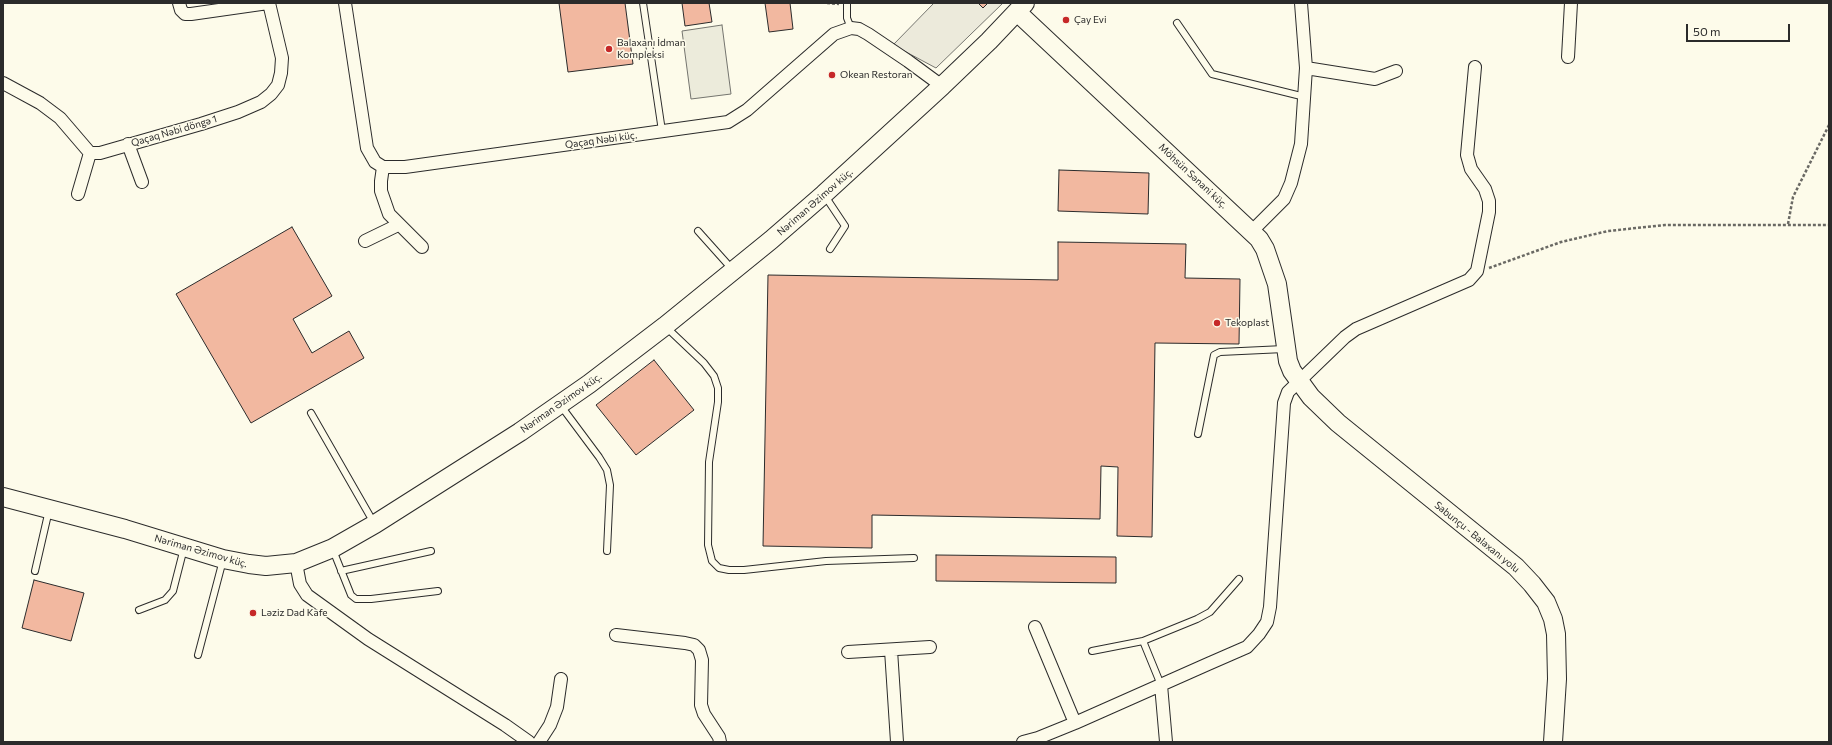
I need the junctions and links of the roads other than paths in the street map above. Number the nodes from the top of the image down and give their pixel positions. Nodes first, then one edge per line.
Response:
1 (179, 3) edge
2 (268, 3) edge
3 (345, 3) edge
4 (643, 3) edge
5 (847, 3) edge
6 (1301, 3) edge
7 (1571, 3) edge
8 (1021, 7) edge
9 (1177, 24) dead end
10 (851, 28) junction
11 (1568, 57) dead end
12 (1475, 67) dead end
13 (1306, 68) junction
14 (1396, 71) dead end
15 (3, 83) edge
16 (942, 86) junction
17 (1305, 97) junction
18 (662, 131) junction
19 (128, 144) junction
20 (90, 153) junction
21 (383, 168) junction
22 (142, 182) dead end
23 (78, 194) dead end
24 (824, 194) junction
25 (398, 225) junction
26 (698, 231) dead end
27 (1252, 231) junction
28 (365, 241) dead end
29 (422, 248) dead end
30 (830, 249) dead end
31 (733, 270) junction
32 (665, 326) junction
33 (1285, 349) junction
34 (1299, 382) junction
35 (560, 405) junction
36 (311, 413) dead end
37 (1198, 434) dead end
38 (3, 497) edge
39 (50, 509) junction
40 (375, 524) junction
41 (185, 547) junction
42 (333, 548) junction
43 (431, 551) dead end
44 (607, 551) dead end
45 (914, 558) dead end
46 (223, 559) junction
47 (296, 563) junction
48 (35, 571) dead end
49 (341, 571) junction
50 (1239, 579) dead end
51 (438, 591) dead end
52 (140, 610) dead end
53 (1035, 627) dead end
54 (616, 635) dead end
55 (1143, 641) junction
56 (930, 647) dead end
57 (891, 650) junction
58 (1092, 651) dead end
59 (848, 652) dead end
60 (198, 655) dead end
61 (561, 680) dead end
62 (1161, 685) junction
63 (1075, 723) junction
64 (1038, 740) edge
65 (529, 742) edge
66 (539, 742) edge
67 (720, 742) edge
68 (897, 742) edge
69 (1023, 742) edge
70 (1166, 742) edge
71 (1553, 742) edge

1 - 2 street
2 - 19 street, Qaçaq Nəbi döngə 1
3 - 21 street
4 - 18 lane
5 - 10 lane
6 - 13 street
7 - 11 street
8 - 16 main road, Nəriman Əzimov küç.
8 - 27 main road, Möhsün Sənani küç.
9 - 17 lane
10 - 16 street
10 - 18 street, Qaçaq Nəbi küç.
12 - 34 street
13 - 14 street
13 - 17 street
15 - 20 street
16 - 24 main road, Nəriman Əzimov küç.
17 - 27 street
18 - 21 street, Qaçaq Nəbi küç.
19 - 20 street, Qaçaq Nəbi döngə 1
19 - 22 street
20 - 23 street
21 - 25 street
24 - 30 lane
24 - 31 main road, Nəriman Əzimov küç.
25 - 28 street
25 - 29 street
26 - 31 lane
27 - 33 main road, Möhsün Sənani küç.
31 - 32 main road, Nəriman Əzimov küç.
32 - 35 main road, Nəriman Əzimov küç.
32 - 45 lane
33 - 34 main road, Möhsün Sənani küç.
33 - 37 lane
34 - 62 street
34 - 71 main road, Sabunçu - Balaxanı yolu
35 - 40 main road, Nəriman Əzimov küç.
35 - 44 lane
36 - 40 lane
38 - 39 main road, Nəriman Əzimov küç.
39 - 41 main road, Nəriman Əzimov küç.
39 - 48 lane
40 - 42 main road, Nəriman Əzimov küç.
41 - 46 main road, Nəriman Əzimov küç.
41 - 52 lane
42 - 47 main road, Nəriman Əzimov küç.
42 - 49 lane
43 - 49 lane
46 - 47 main road, Nəriman Əzimov küç.
46 - 60 lane
47 - 65 street
49 - 51 lane
50 - 55 lane
53 - 63 street
54 - 67 street
55 - 58 lane
55 - 62 lane
56 - 57 street
57 - 59 street
57 - 68 street
61 - 66 street
62 - 63 street
62 - 70 street
63 - 64 street
64 - 69 street

